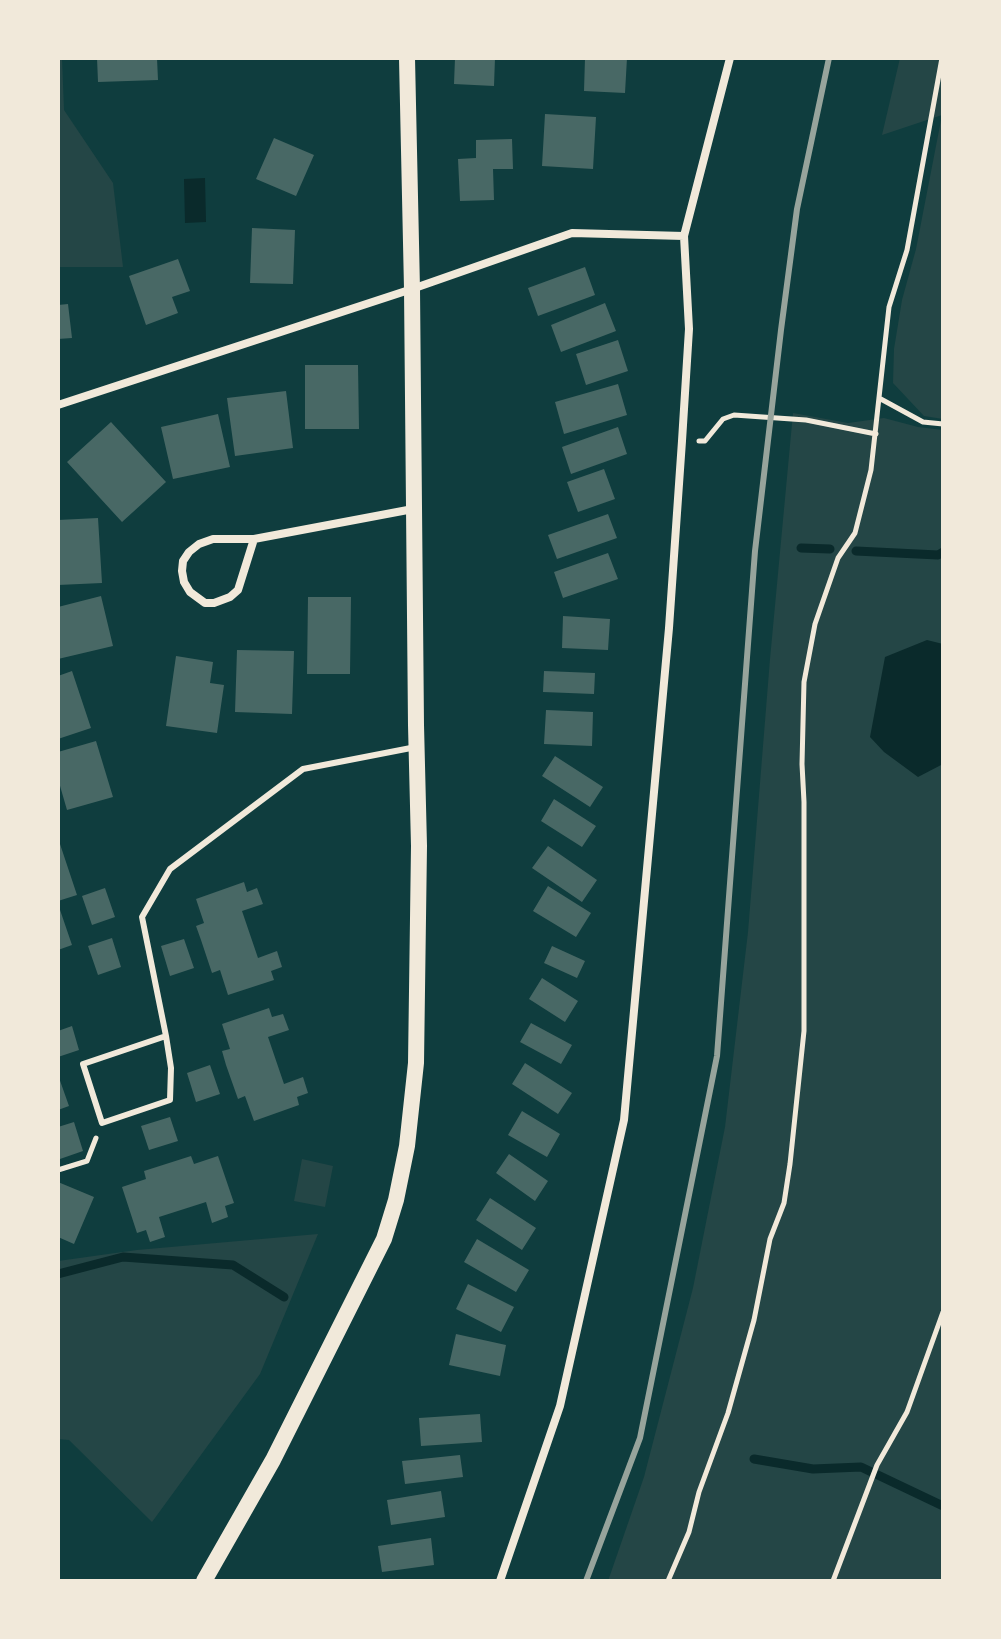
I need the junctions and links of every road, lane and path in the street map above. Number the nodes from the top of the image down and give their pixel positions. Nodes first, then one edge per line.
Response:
1 (407, 58) edge
2 (730, 58) edge
3 (942, 58) edge
4 (684, 236) junction
5 (412, 289) junction
6 (879, 398) junction
7 (58, 405) edge
8 (943, 424) edge
9 (876, 434) junction
10 (682, 441) junction
11 (414, 509) junction
12 (254, 539) junction
13 (416, 747) junction
14 (166, 1036) junction
15 (102, 1123) junction
16 (58, 1170) edge
17 (943, 1312) edge
18 (204, 1581) edge
19 (500, 1581) edge
20 (668, 1581) edge
21 (833, 1581) edge

1 - 5 main road
2 - 4 street
3 - 6 path
4 - 5 street
4 - 10 street
5 - 7 street
5 - 11 main road
6 - 8 path
6 - 9 path
9 - 10 path
9 - 20 path
10 - 19 street
11 - 12 street
11 - 13 main road
12 - 12 street
13 - 14 lane
13 - 18 main road
14 - 15 lane
14 - 15 lane
15 - 16 path
17 - 21 path

